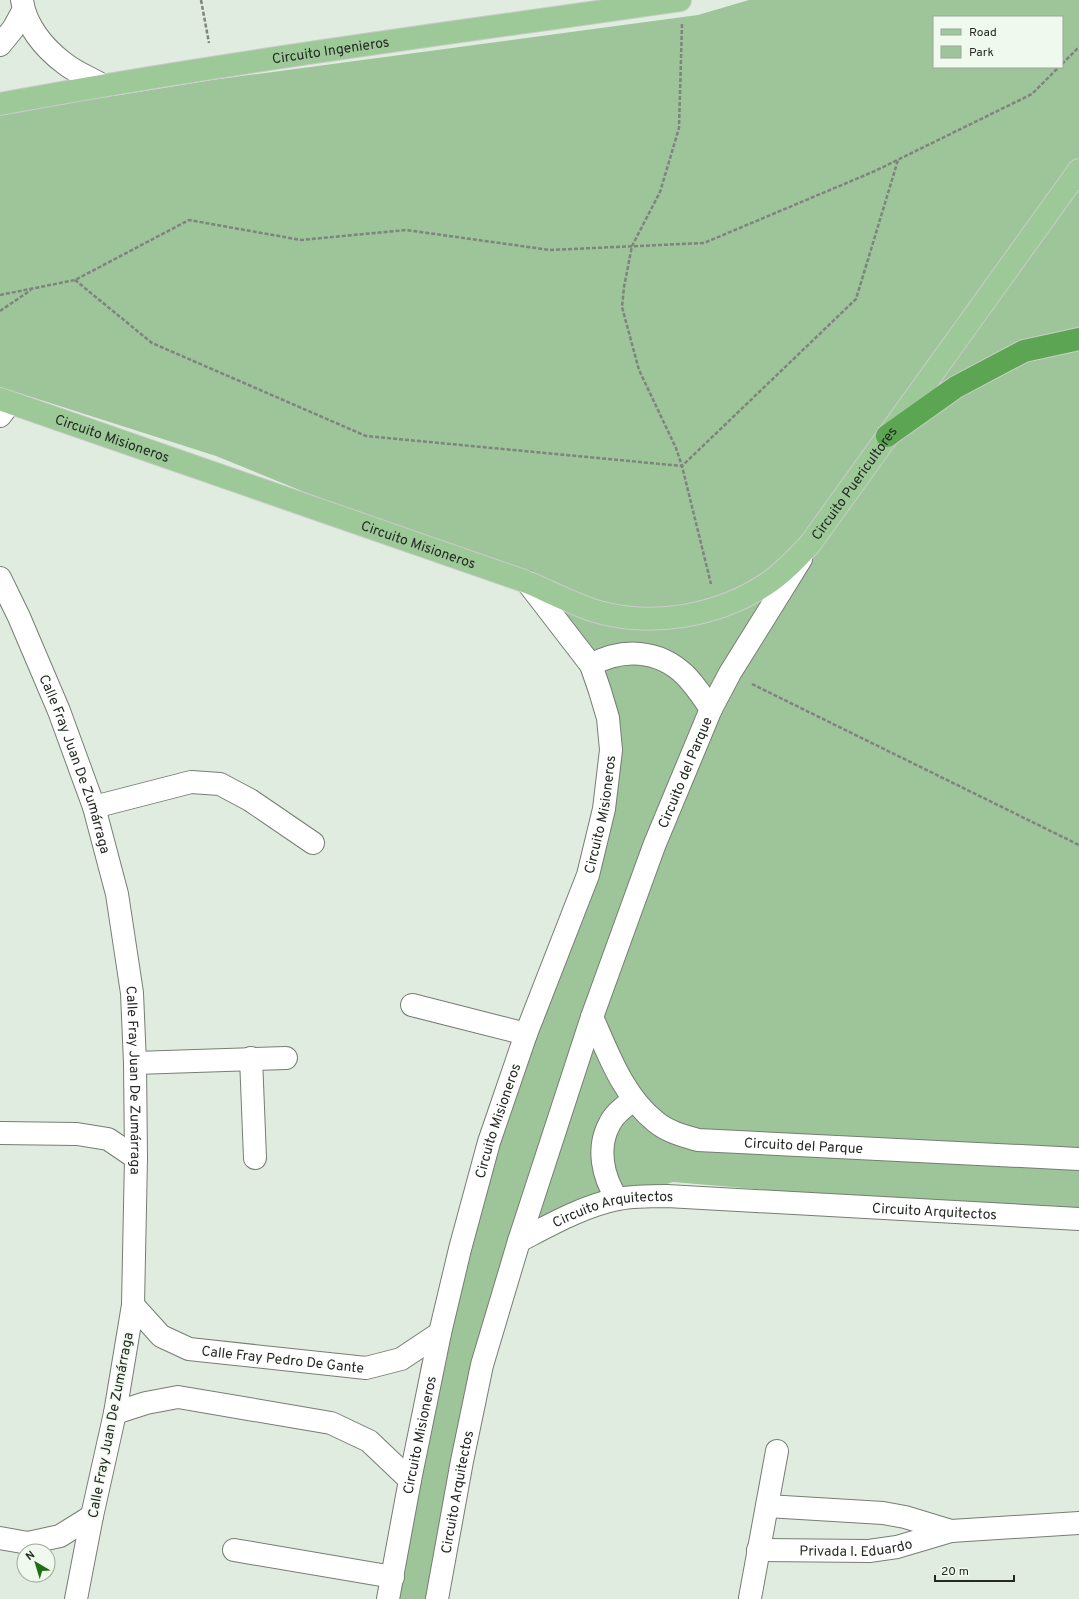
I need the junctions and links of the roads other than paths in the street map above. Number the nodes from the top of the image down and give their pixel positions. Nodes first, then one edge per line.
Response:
1 (22, 5) edge
2 (681, 8) edge
3 (0, 45) edge
4 (102, 85) junction
5 (0, 104) edge
6 (1079, 170) edge
7 (1079, 339) edge
8 (3, 406) edge
9 (887, 436) junction
10 (810, 544) junction
11 (0, 578) edge
12 (527, 582) junction
13 (591, 665) junction
14 (711, 709) junction
15 (94, 807) junction
16 (313, 843) dead end
17 (412, 1005) dead end
18 (592, 1017) junction
19 (526, 1034) junction
20 (251, 1058) junction
21 (286, 1058) dead end
22 (136, 1063) junction
23 (634, 1100) junction
24 (0, 1132) edge
25 (136, 1158) junction
26 (255, 1158) dead end
27 (1079, 1159) edge
28 (617, 1199) junction
29 (1079, 1219) edge
30 (519, 1241) junction
31 (133, 1305) junction
32 (440, 1333) junction
33 (115, 1413) junction
34 (777, 1451) dead end
35 (410, 1480) junction
36 (767, 1506) junction
37 (92, 1516) junction
38 (1079, 1523) edge
39 (951, 1531) junction
40 (0, 1538) edge
41 (234, 1550) dead end
42 (758, 1550) junction
43 (393, 1577) junction
44 (750, 1598) dead end
45 (76, 1599) edge
46 (388, 1599) edge
47 (437, 1599) edge

1 - 3 street
1 - 4 street
2 - 4 main road, Circuito Ingenieros
4 - 5 main road, Circuito Ingenieros
6 - 9 main road, Circuito Puericultores
7 - 9 highway
8 - 12 main road, Circuito Misioneros
9 - 10 main road, Circuito Puericultores
10 - 12 main road, Circuito Puericultores
10 - 14 street, Circuito del Parque
11 - 15 street, Calle Fray Juan De Zumárraga
12 - 13 street, Circuito Misioneros
13 - 14 street
13 - 19 street, Circuito Misioneros
14 - 18 street, Circuito del Parque
15 - 16 street
15 - 22 street, Calle Fray Juan De Zumárraga
17 - 19 street
18 - 23 street, Circuito del Parque
18 - 30 street, Circuito del Parque
19 - 32 street, Circuito Misioneros
20 - 21 street
20 - 22 street
20 - 26 street
22 - 25 street, Calle Fray Juan De Zumárraga
23 - 27 street, Circuito del Parque
23 - 28 street
24 - 25 street
25 - 31 street, Calle Fray Juan De Zumárraga
28 - 29 street, Circuito Arquitectos
28 - 30 street, Circuito Arquitectos
30 - 47 street, Circuito Arquitectos
31 - 32 street, Calle Fray Pedro De Gante
31 - 33 street, Calle Fray Juan De Zumárraga
32 - 35 street, Circuito Misioneros
33 - 35 street
33 - 37 street, Calle Fray Juan De Zumárraga
34 - 36 street
35 - 43 street, Circuito Misioneros
36 - 39 street, Privada I. Eduardo
36 - 42 street
37 - 40 street
37 - 45 street, Calle Fray Juan De Zumárraga
38 - 39 street, Privada I. Eduardo
39 - 42 street, Privada I. Eduardo
41 - 43 street
42 - 44 street
43 - 46 street, Circuito Misioneros

